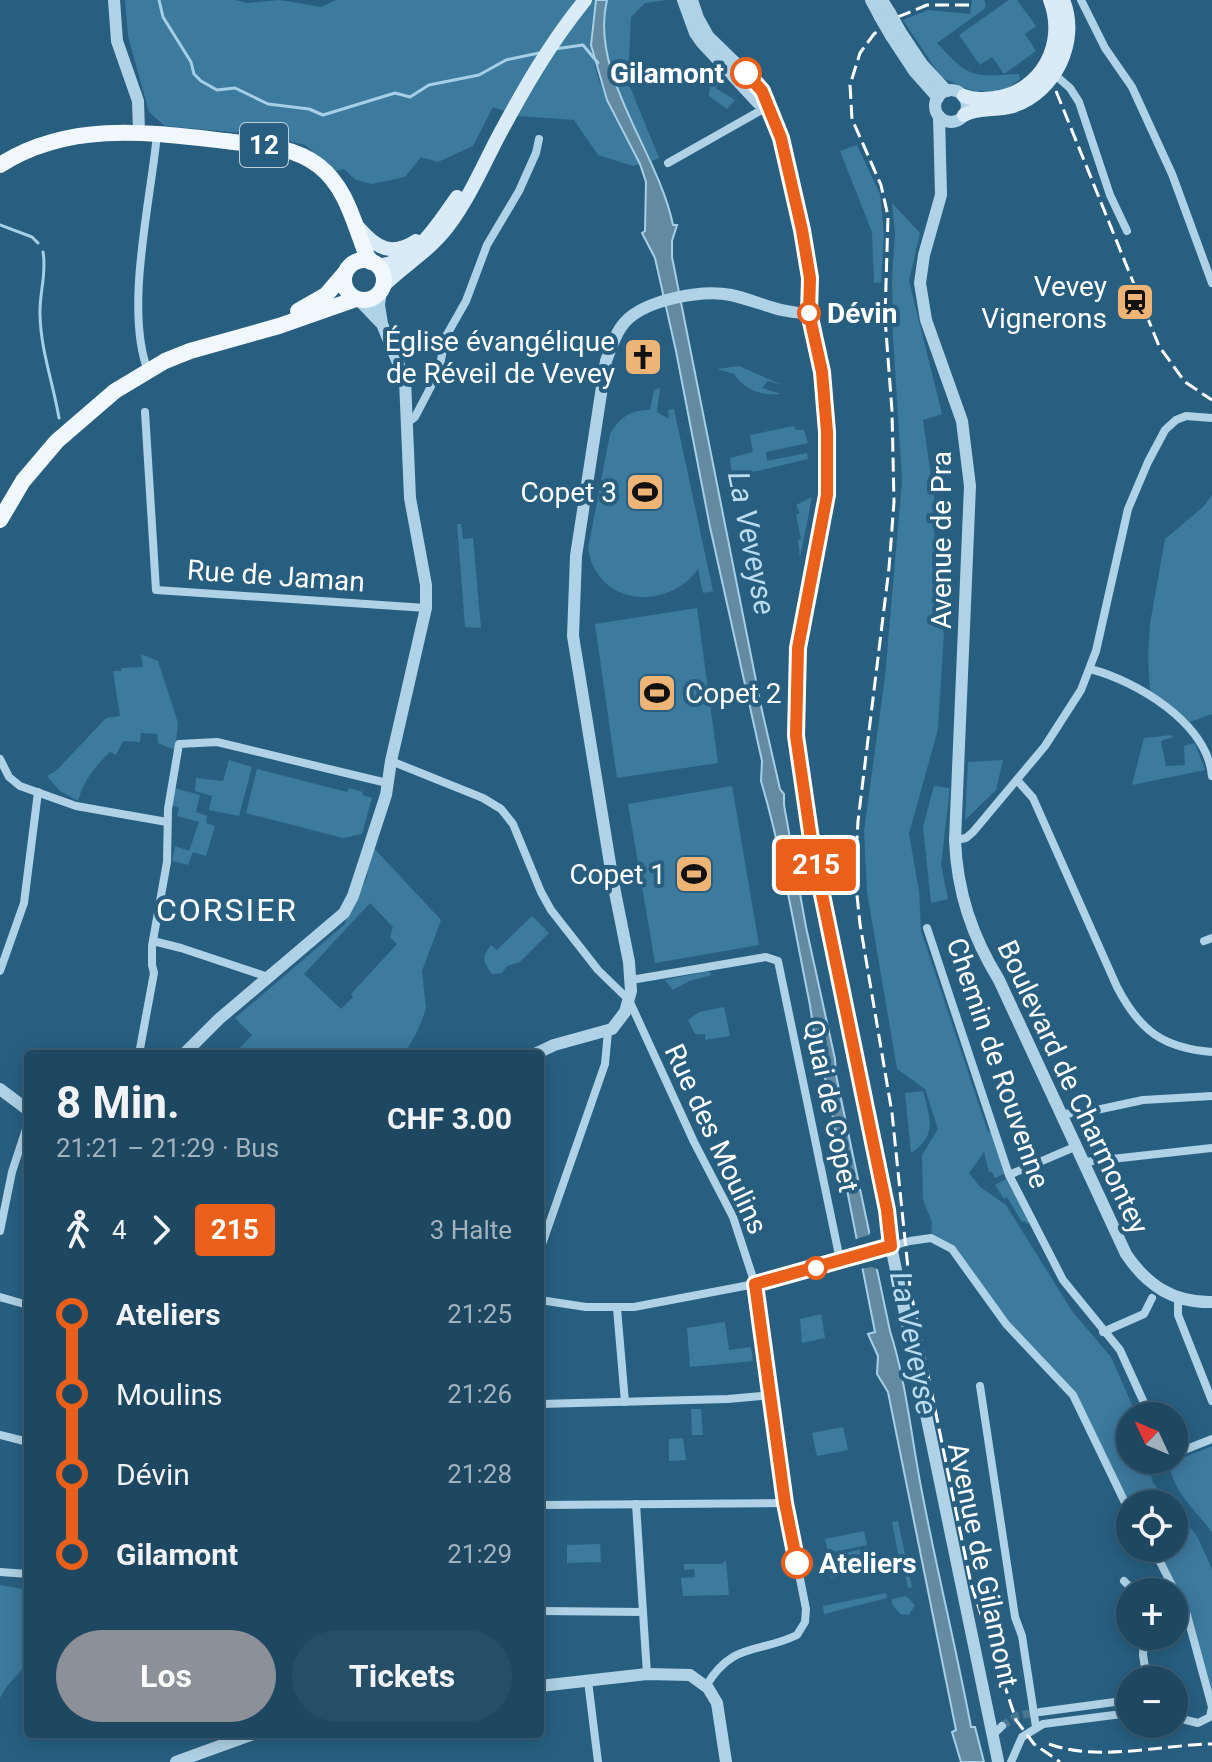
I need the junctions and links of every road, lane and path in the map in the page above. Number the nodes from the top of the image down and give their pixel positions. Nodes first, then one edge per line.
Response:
1 (114, 0) edge
2 (585, 0) edge
3 (683, 0) edge
4 (692, 0) edge
5 (871, 0) edge
6 (882, 0) edge
7 (1050, 0) edge
8 (1063, 0) edge
9 (1081, 0) edge
10 (885, 15) junction
11 (1054, 74) junction
12 (942, 94) junction
13 (964, 96) junction
14 (767, 107) junction
15 (939, 116) junction
16 (959, 118) junction
17 (139, 131) junction
18 (157, 133) junction
19 (539, 139) dead end
20 (940, 154) junction
21 (668, 163) dead end
22 (0, 165) edge
23 (443, 222) junction
24 (355, 223) junction
25 (1127, 231) dead end
26 (375, 264) junction
27 (346, 271) junction
28 (1212, 283) edge
29 (382, 289) junction
30 (357, 299) junction
31 (809, 313) junction
32 (382, 324) junction
33 (178, 356) junction
34 (148, 371) junction
35 (145, 412) dead end
36 (1212, 418) edge
37 (407, 423) junction
38 (0, 520) edge
39 (426, 608) junction
40 (1090, 669) junction
41 (0, 759) edge
42 (391, 761) junction
43 (1212, 776) edge
44 (1017, 780) junction
45 (387, 783) junction
46 (38, 792) junction
47 (167, 822) junction
48 (955, 840) junction
49 (927, 928) dead end
50 (153, 941) junction
51 (0, 971) edge
52 (268, 977) junction
53 (631, 980) junction
54 (629, 1000) junction
55 (608, 1031) junction
56 (140, 1050) edge
57 (188, 1050) edge
58 (543, 1050) edge
59 (1212, 1052) edge
60 (0, 1089) edge
61 (1212, 1096) edge
62 (24, 1107) edge
63 (1062, 1114) junction
64 (24, 1135) edge
65 (1077, 1146) junction
66 (1212, 1148) edge
67 (1084, 1162) junction
68 (1009, 1175) junction
69 (0, 1231) edge
70 (544, 1239) edge
71 (887, 1248) junction
72 (840, 1260) junction
73 (755, 1284) junction
74 (0, 1297) edge
75 (1152, 1298) dead end
76 (1178, 1299) junction
77 (544, 1301) edge
78 (1212, 1302) edge
79 (24, 1304) edge
80 (617, 1308) junction
81 (1103, 1332) junction
82 (980, 1386) dead end
83 (771, 1395) junction
84 (1212, 1401) edge
85 (625, 1402) junction
86 (1144, 1402) edge
87 (544, 1404) edge
88 (0, 1435) edge
89 (1212, 1439) edge
90 (24, 1441) edge
91 (1188, 1448) edge
92 (1118, 1490) edge
93 (785, 1503) junction
94 (636, 1504) junction
95 (544, 1505) edge
96 (1160, 1562) edge
97 (0, 1572) edge
98 (24, 1574) edge
99 (544, 1611) edge
100 (643, 1612) junction
101 (647, 1674) junction
102 (588, 1681) junction
103 (544, 1686) edge
104 (706, 1686) junction
105 (1116, 1702) edge
106 (1040, 1712) tunnel mouth
107 (1116, 1715) edge
108 (1188, 1720) edge
109 (1036, 1727) junction
110 (238, 1738) edge
111 (998, 1761) edge
112 (176, 1762) edge
113 (598, 1762) edge
114 (726, 1762) edge
115 (1011, 1762) edge

1 - 17 street
2 - 23 main road
3 - 14 street, Avenue de Gilamont
4 - 14 street, Avenue de Gilamont
5 - 10 street
6 - 10 street
7 - 13 main road
8 - 11 main road
9 - 28 street
10 - 12 street, bridge
11 - 16 main road
11 - 25 street
12 - 13 street
12 - 15 street
13 - 16 street
14 - 21 street
14 - 31 street, Avenue de Gilamont
15 - 16 street
15 - 20 street, Avenue de Pra
16 - 20 street, Avenue de Pra
17 - 18 main road, 12
17 - 22 main road, 12
18 - 24 main road, 12
18 - 34 street
19 - 37 street
20 - 48 street, Avenue de Pra
23 - 24 main road
23 - 26 main road
23 - 29 main road
24 - 26 main road, 12
24 - 27 main road
26 - 27 main road
26 - 29 main road, 12
27 - 30 main road
27 - 33 main road
29 - 30 main road
29 - 32 street
30 - 32 street
30 - 33 main road
31 - 53 street
31 - 71 street, Avenue de Gilamont
32 - 37 street
33 - 34 main road
34 - 38 main road
35 - 39 street, Rue de Jaman
36 - 40 street
37 - 39 street
39 - 42 street
40 - 43 street
40 - 44 street
41 - 46 street
42 - 45 street
42 - 54 street
44 - 48 street
44 - 59 street
45 - 47 street
45 - 52 street
46 - 47 street
46 - 51 street
47 - 50 street
48 - 63 street, Boulevard de Charmontey
49 - 68 street, Chemin de Rouvenne
50 - 52 street
50 - 56 street
52 - 57 street
53 - 54 street
53 - 72 street, Quai de Copet
54 - 55 street
54 - 73 street, Rue des Moulins
55 - 58 street
55 - 70 street
60 - 62 street
61 - 63 street
63 - 65 street, Boulevard de Charmontey
64 - 69 street
65 - 67 street, Boulevard de Charmontey
65 - 68 street
66 - 67 street
67 - 76 street, Boulevard de Charmontey
68 - 81 street, Chemin de Rouvenne
71 - 72 street
71 - 92 street
71 - 111 street, Avenue de Gilamont
72 - 73 street
73 - 80 street
73 - 83 street, Rue des Moulins
74 - 79 street
75 - 81 street
76 - 78 street, Boulevard de Charmontey
76 - 84 street
77 - 80 street
80 - 85 street
81 - 86 street, Chemin de Rouvenne
82 - 109 street
83 - 85 street
83 - 93 street, Rue des Moulins
85 - 87 street
88 - 90 street
89 - 91 street
93 - 94 street
93 - 104 street, Rue des Moulins
94 - 95 street
94 - 100 street
96 - 108 street
97 - 98 street
99 - 100 street
100 - 101 street
101 - 102 street
101 - 104 street
102 - 103 street
102 - 113 street
104 - 114 street
105 - 106 street
107 - 109 street
109 - 115 street
110 - 112 street

